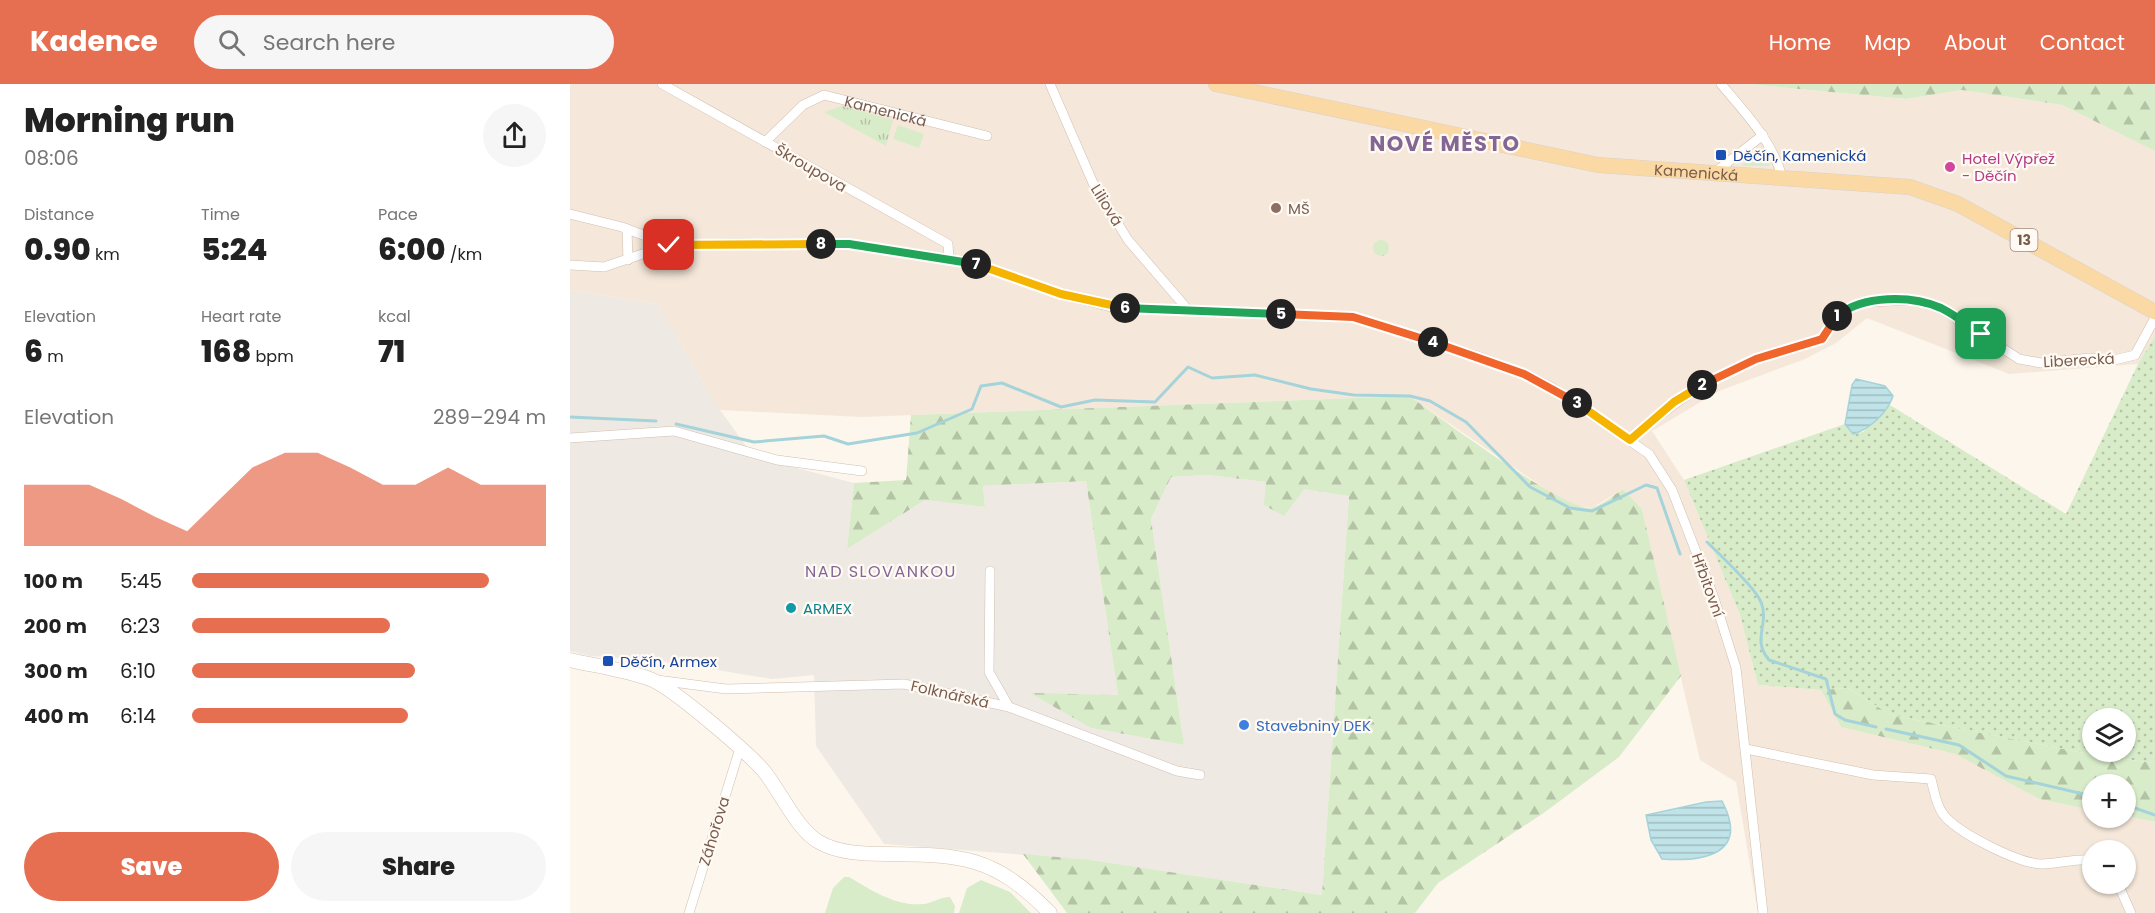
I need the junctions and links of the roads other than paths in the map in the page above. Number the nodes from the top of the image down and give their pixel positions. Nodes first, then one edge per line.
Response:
1 (662, 84) edge
2 (1050, 84) edge
3 (1216, 84) edge
4 (1721, 84) edge
5 (1763, 135) junction
6 (987, 136) dead end
7 (765, 142) junction
8 (1713, 174) junction
9 (1782, 177) junction
10 (570, 214) edge
11 (627, 229) junction
12 (669, 245) junction
13 (949, 259) junction
14 (628, 260) junction
15 (570, 265) edge
16 (1189, 311) junction
17 (2155, 312) edge
18 (2155, 318) edge
19 (570, 438) edge
20 (1630, 440) junction
21 (862, 471) dead end
22 (990, 572) dead end
23 (570, 660) edge
24 (652, 679) junction
25 (1009, 707) junction
26 (740, 748) junction
27 (1746, 749) junction
28 (1200, 775) dead end
29 (2082, 861) edge
30 (2122, 894) edge
31 (689, 913) edge
32 (1050, 913) edge
33 (1763, 913) edge
34 (2131, 913) edge

1 - 7 street, Škroupova
2 - 16 street, Liliová
3 - 8 main road, Kamenická / 13
4 - 5 street
5 - 8 street
5 - 9 street
6 - 7 street, Kamenická
7 - 13 street, Škroupova
8 - 9 main road, Kamenická / 13
9 - 17 main road, Kamenická / 13
10 - 11 street
11 - 12 street
11 - 14 street
12 - 13 street
12 - 14 street
13 - 16 street
14 - 15 street
16 - 20 street
18 - 20 street, Liberecká
19 - 21 street
20 - 27 street, Hřbitovní
22 - 25 street
23 - 24 street, Folknářská
24 - 25 street, Folknářská
24 - 26 street, Folknářská
25 - 28 street, Folknářská
26 - 31 street, Záhořova
26 - 32 street, Folknářská
27 - 29 street
27 - 33 street, Hřbitovní
30 - 34 street

